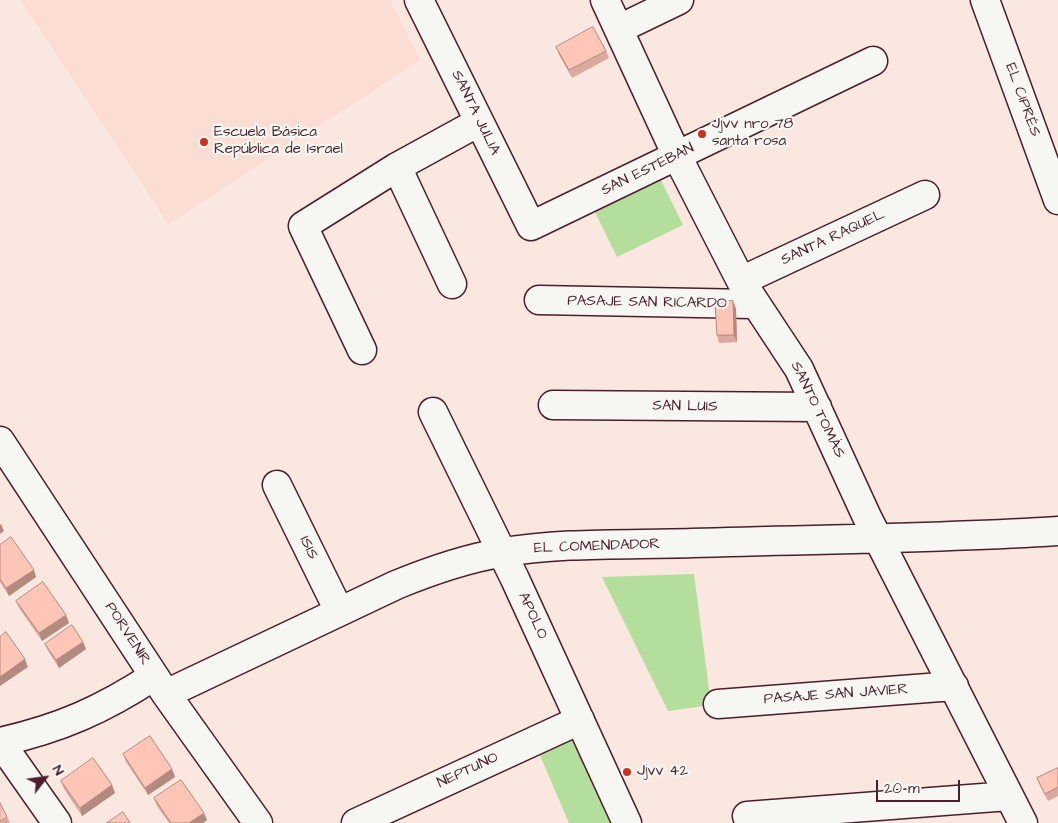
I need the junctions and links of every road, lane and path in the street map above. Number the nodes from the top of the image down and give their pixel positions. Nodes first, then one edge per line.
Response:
1 (419, 0) edge
2 (605, 0) edge
3 (679, 0) edge
4 (985, 0) edge
5 (619, 28) junction
6 (874, 61) dead end
7 (479, 122) junction
8 (677, 156) junction
9 (397, 167) junction
10 (925, 195) dead end
11 (1058, 200) edge
12 (531, 226) joint
13 (742, 281) junction
14 (452, 284) dead end
15 (538, 300) dead end
16 (756, 304) junction
17 (362, 350) dead end
18 (553, 405) dead end
19 (817, 407) junction
20 (433, 412) dead end
21 (0, 441) edge
22 (277, 485) dead end
23 (1058, 530) edge
24 (878, 538) junction
25 (502, 552) junction
26 (339, 611) junction
27 (160, 685) junction
28 (954, 686) junction
29 (718, 704) dead end
30 (580, 720) junction
31 (0, 742) edge
32 (1009, 796) junction
33 (747, 816) dead end
34 (57, 823) edge
35 (258, 823) edge
36 (356, 823) edge
37 (627, 823) edge
38 (1023, 823) edge

1 - 7 street, SANTA JULIA
2 - 5 street, SANTO TOMÁS
3 - 5 street
4 - 11 street, EL CIPRÉS
5 - 8 street, SANTO TOMÁS
6 - 8 street, SAN ESTEBAN
7 - 9 street
7 - 12 street, SANTA JULIA
8 - 12 street, SAN ESTEBAN
8 - 13 street, SANTO TOMÁS
9 - 14 street
9 - 17 street
10 - 13 street, SANTA RAQUEL
13 - 16 street, SANTO TOMÁS
15 - 16 street, PASAJE SAN RICARDO
16 - 19 street, SANTO TOMÁS
18 - 19 street, SAN LUIS
19 - 24 street, SANTO TOMÁS
20 - 25 street, APOLO
21 - 27 street, PORVENIR
22 - 26 street, ISIS
23 - 24 street, EL COMENDADOR
24 - 25 street, EL COMENDADOR
24 - 28 street, SANTO TOMÁS
25 - 26 street, EL COMENDADOR
25 - 30 street, APOLO
26 - 27 street, EL COMENDADOR
27 - 31 street, EL COMENDADOR
27 - 35 street, PORVENIR
28 - 29 street, PASAJE SAN JAVIER
28 - 32 street, SANTO TOMÁS
30 - 36 street, NEPTUNO
30 - 37 street, APOLO
31 - 34 street
32 - 33 street
32 - 38 street, SANTO TOMÁS

